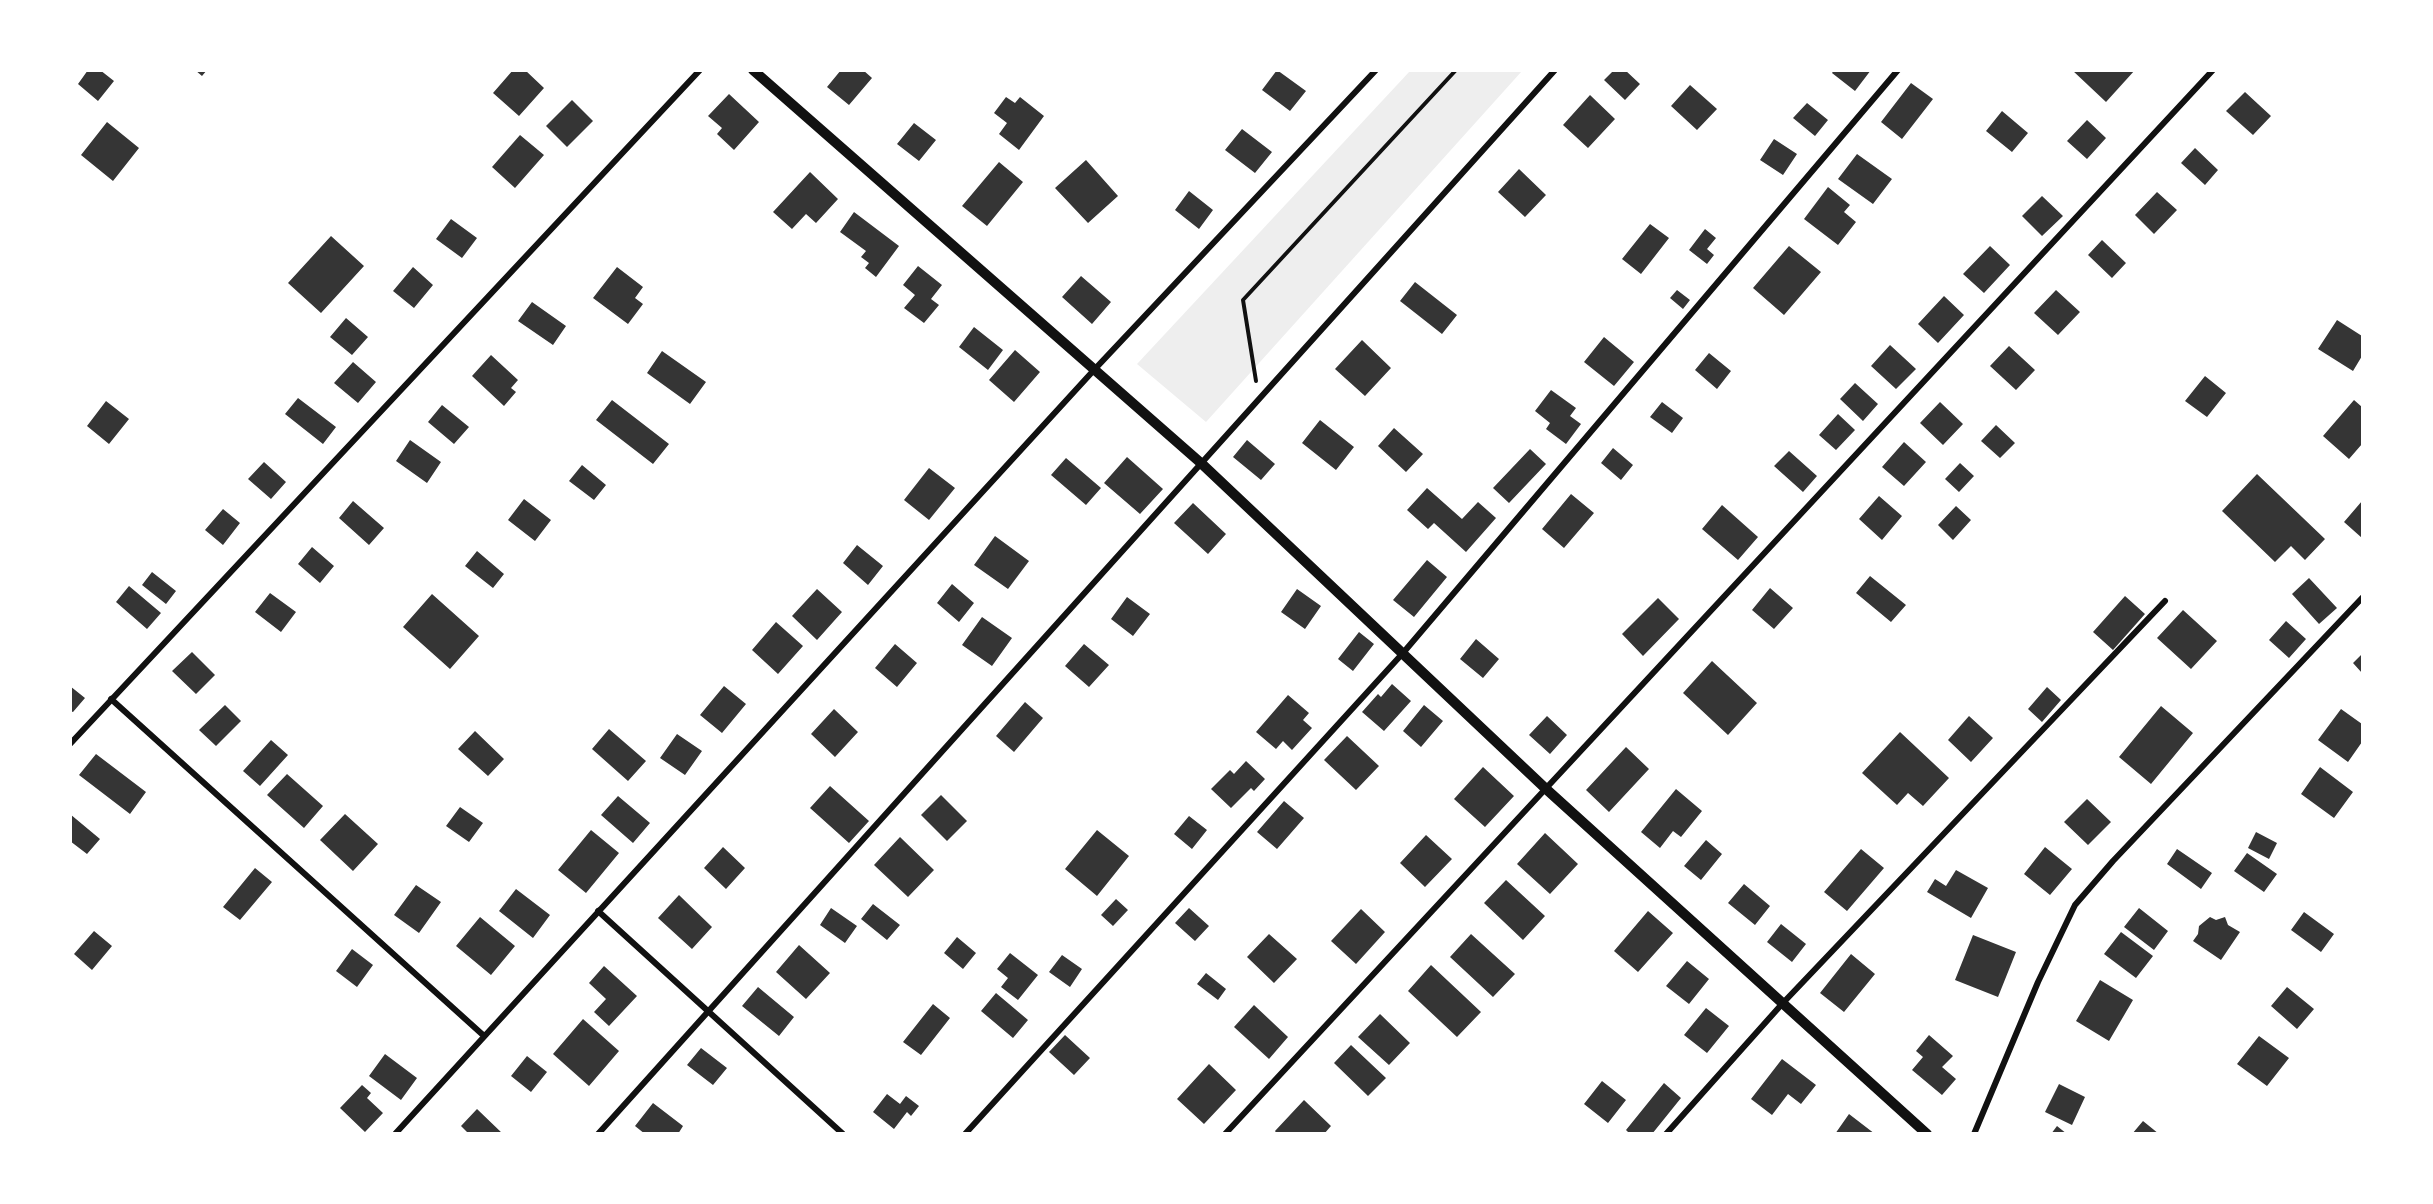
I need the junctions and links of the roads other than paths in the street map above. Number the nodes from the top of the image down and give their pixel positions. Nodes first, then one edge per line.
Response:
1 (700, 70) edge
2 (753, 70) edge
3 (1376, 70) edge
4 (1555, 70) edge
5 (1898, 70) edge
6 (2214, 70) edge
7 (1094, 370) junction
8 (1202, 464) junction
9 (2362, 598) edge
10 (2165, 601) dead end
11 (1403, 653) junction
12 (111, 699) junction
13 (70, 744) edge
14 (1545, 788) junction
15 (598, 911) junction
16 (1782, 1004) junction
17 (710, 1011) junction
18 (483, 1035) junction
19 (395, 1134) edge
20 (598, 1134) edge
21 (843, 1134) edge
22 (965, 1134) edge
23 (1225, 1134) edge
24 (1666, 1134) edge
25 (1927, 1134) edge
26 (1974, 1134) edge

1 - 12 street
2 - 7 street
3 - 7 street
4 - 8 street
5 - 11 street
6 - 14 street
7 - 8 street
7 - 15 street
8 - 11 street
8 - 17 street
9 - 26 street
10 - 16 street
11 - 14 street
11 - 22 street
12 - 13 street
12 - 18 street
14 - 16 street
14 - 23 street
15 - 17 street
15 - 18 street
16 - 24 street
16 - 25 street
17 - 20 street
17 - 21 street
18 - 19 street

